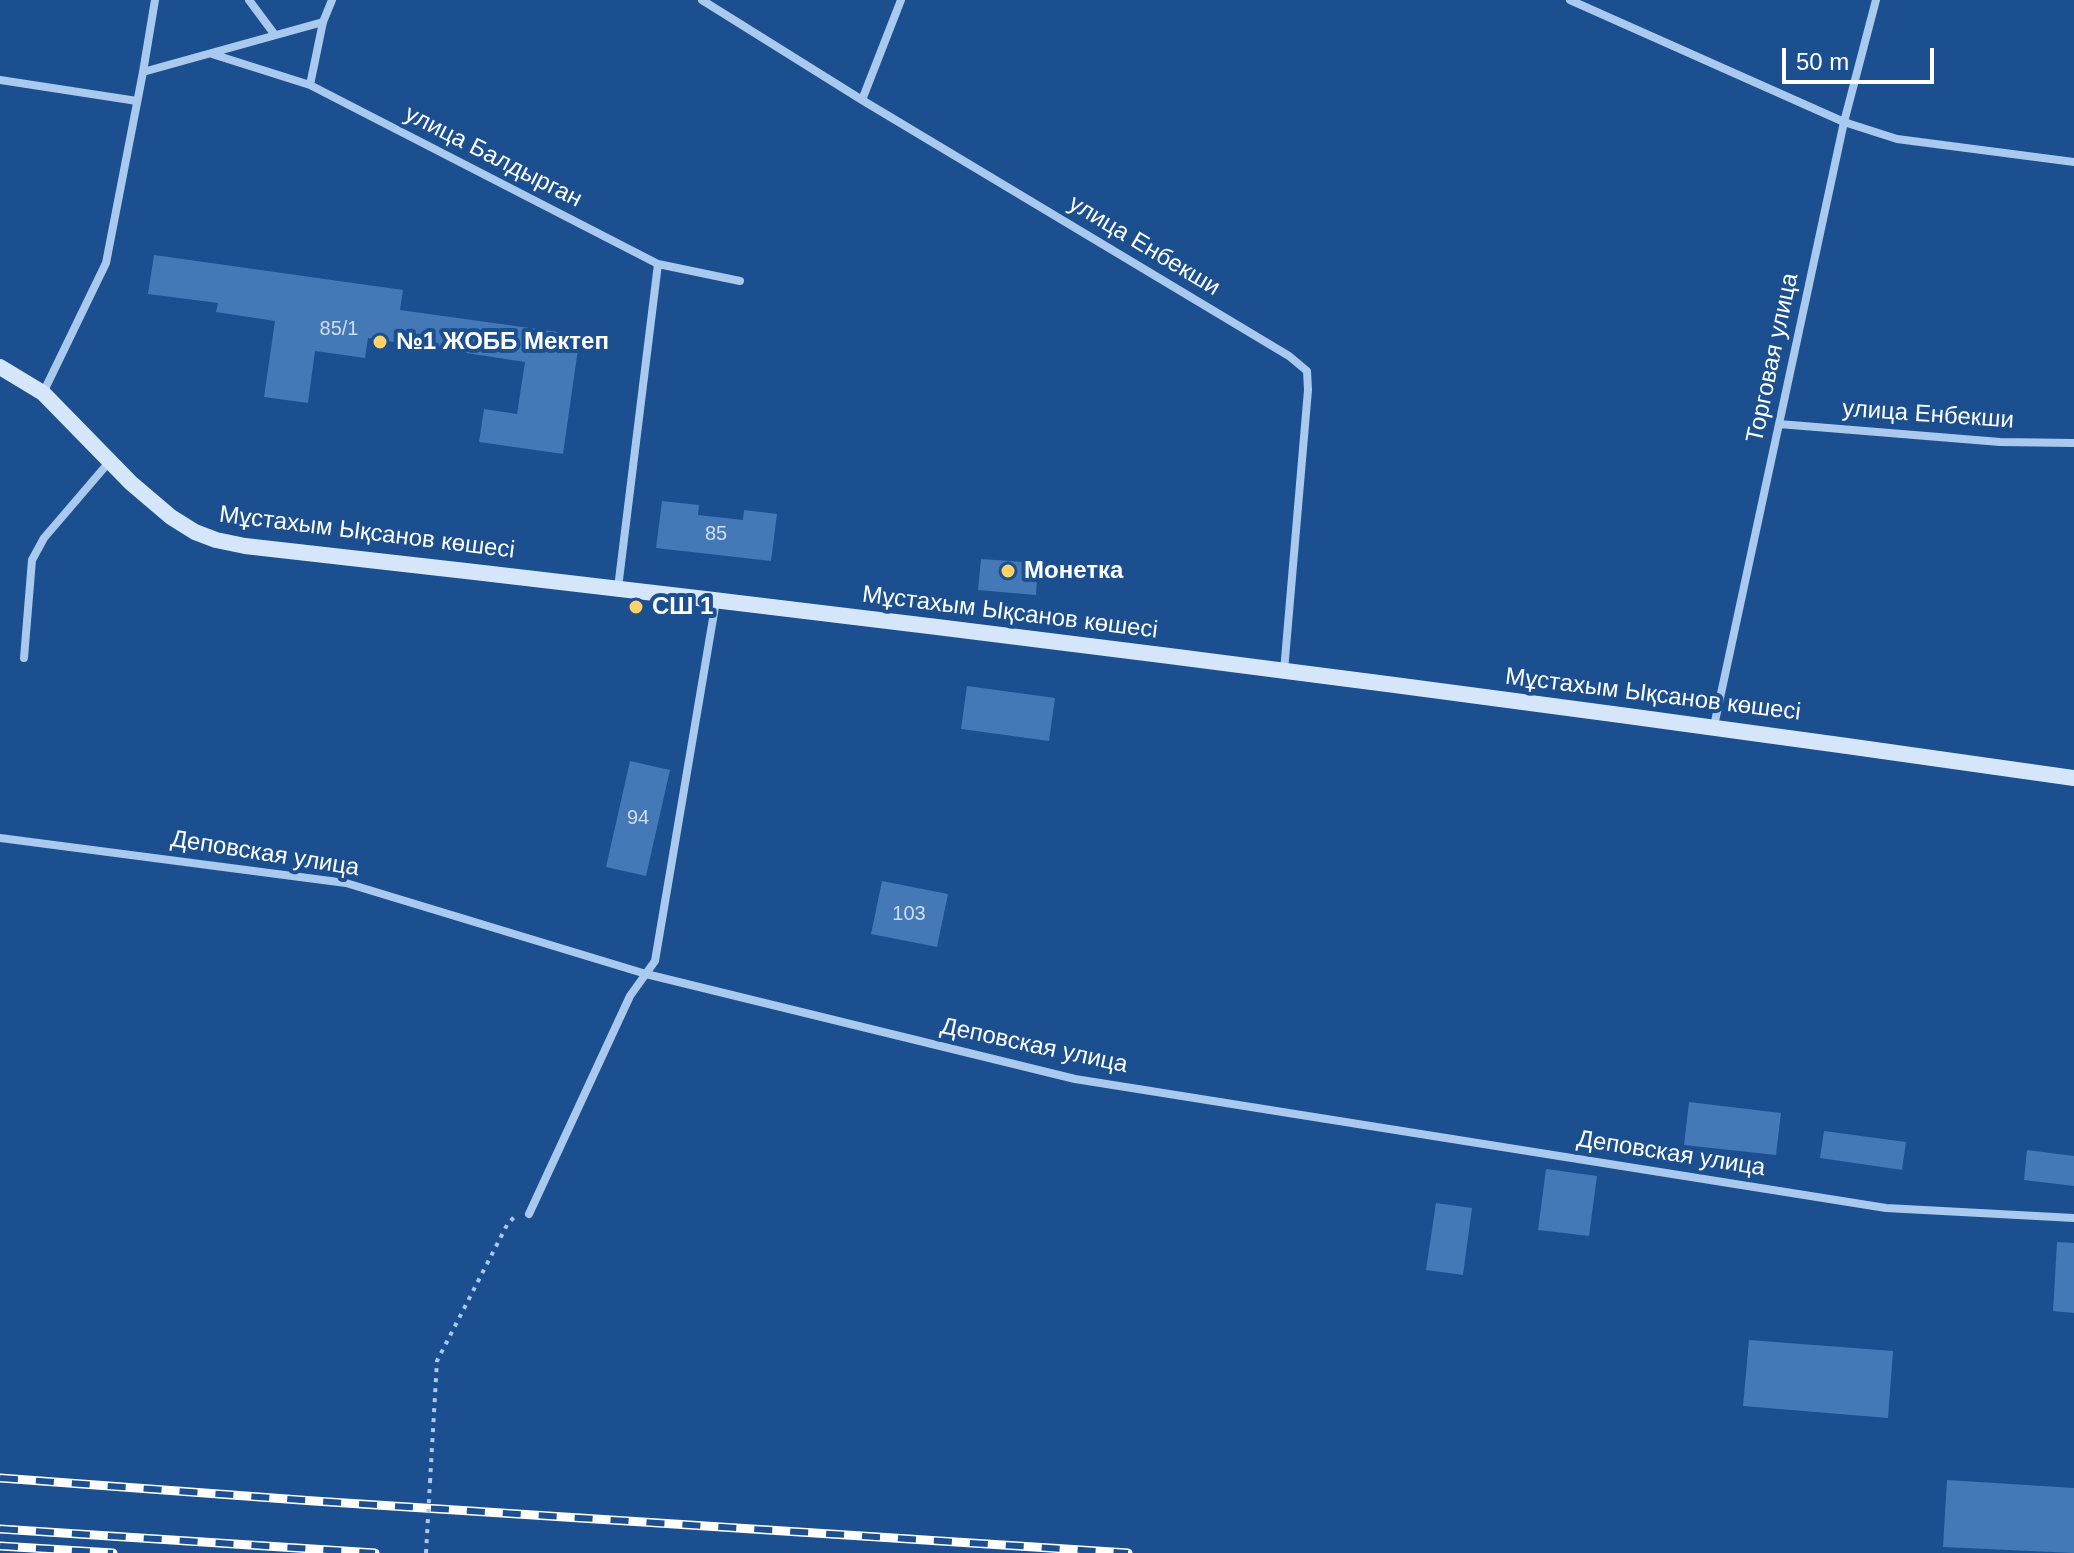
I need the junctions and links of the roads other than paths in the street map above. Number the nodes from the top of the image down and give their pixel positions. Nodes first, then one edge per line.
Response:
1 (155, 0) edge
2 (249, 0) edge
3 (332, 0) edge
4 (702, 0) edge
5 (901, 0) edge
6 (1570, 0) edge
7 (1876, 0) edge
8 (323, 22) junction
9 (275, 35) junction
10 (210, 53) junction
11 (143, 72) junction
12 (0, 80) edge
13 (310, 85) junction
14 (862, 100) junction
15 (137, 101) junction
16 (1844, 122) junction
17 (2074, 162) edge
18 (658, 264) junction
19 (740, 281) dead end
20 (0, 367) edge
21 (43, 393) junction
22 (1779, 424) junction
23 (2074, 443) edge
24 (110, 461) junction
25 (618, 588) junction
26 (716, 600) junction
27 (24, 658) dead end
28 (1284, 672) junction
29 (1714, 726) junction
30 (2074, 778) edge
31 (0, 838) edge
32 (646, 974) junction
33 (531, 1210) road end
34 (2074, 1218) edge

1 - 11 street
2 - 9 street
3 - 8 street
4 - 14 street, улица Енбекши
5 - 14 street
6 - 16 street
7 - 16 street, Торговая улица
8 - 9 street
8 - 13 street
9 - 10 street
10 - 11 street
10 - 13 street, улица Балдырган
11 - 15 street
12 - 15 street
13 - 18 street, улица Балдырган
14 - 28 street, улица Енбекши
15 - 21 street
16 - 17 street
16 - 22 street, Торговая улица
18 - 19 street, улица Балдырган
18 - 25 street
20 - 21 main road, Мұстахым Ықсанов көшесі
21 - 24 main road, Мұстахым Ықсанов көшесі
22 - 23 street, улица Енбекши
22 - 29 street, Торговая улица
24 - 25 main road, Мұстахым Ықсанов көшесі
24 - 27 street
25 - 26 main road, Мұстахым Ықсанов көшесі
26 - 28 main road, Мұстахым Ықсанов көшесі
26 - 32 street
28 - 29 main road, Мұстахым Ықсанов көшесі
29 - 30 main road, Мұстахым Ықсанов көшесі
31 - 32 street, Деповская улица
32 - 33 street
32 - 34 street, Деповская улица

